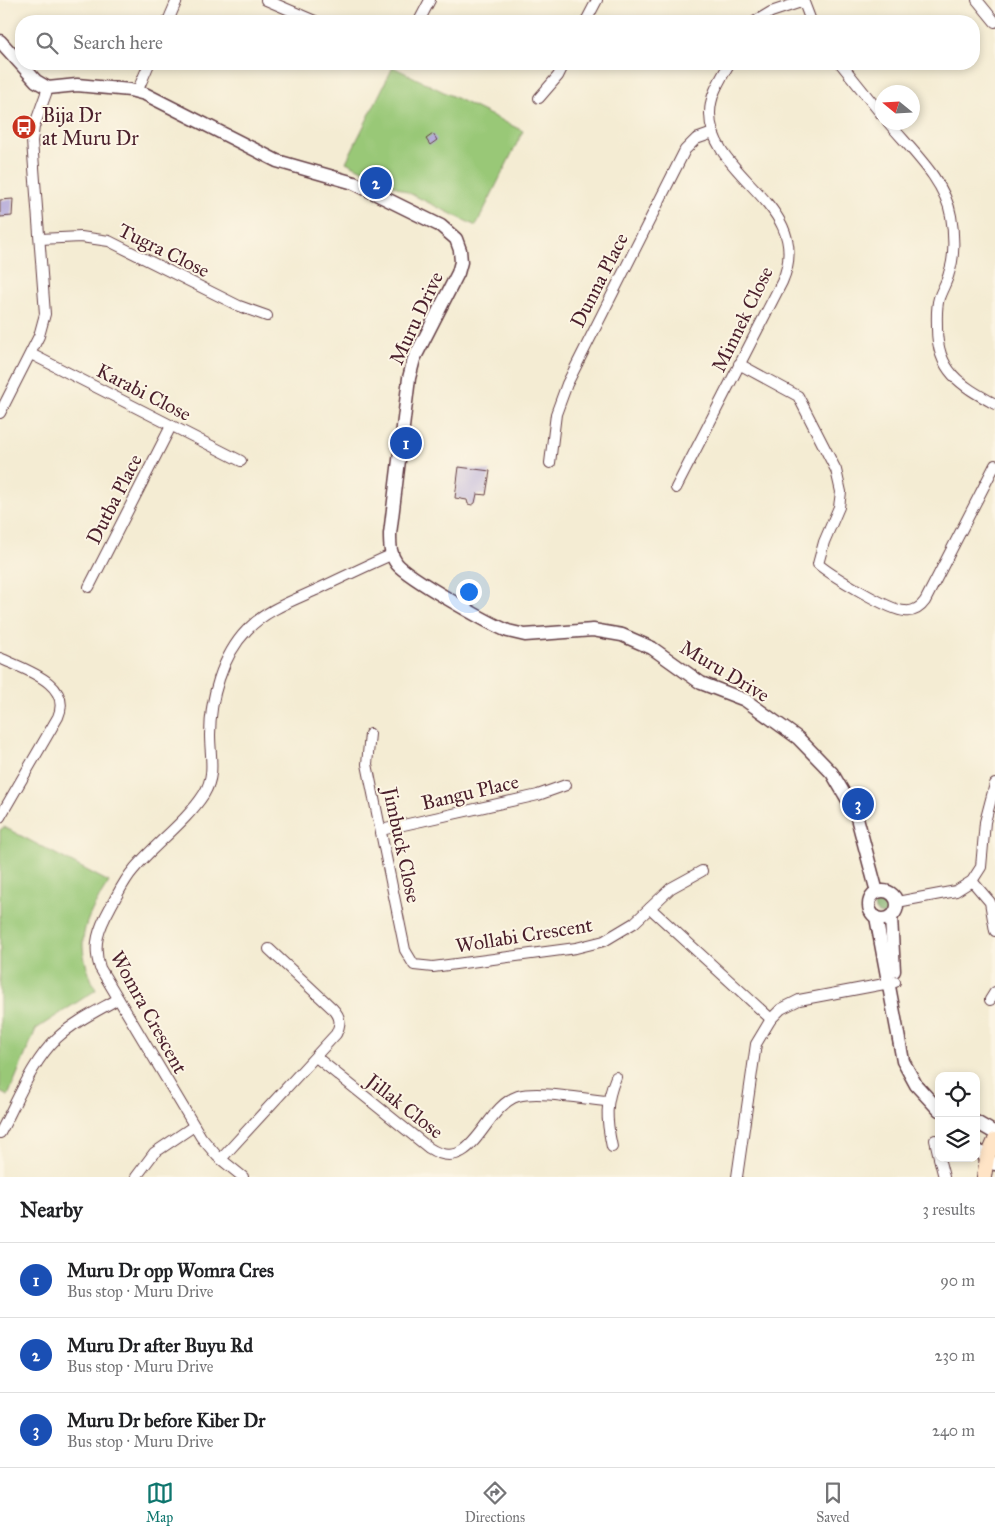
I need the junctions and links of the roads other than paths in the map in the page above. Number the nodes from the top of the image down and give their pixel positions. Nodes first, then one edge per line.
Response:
1 (177, 0) edge
2 (266, 0) edge
3 (430, 0) edge
4 (597, 0) edge
5 (978, 0) edge
6 (804, 1) edge
7 (171, 15) edge
8 (301, 15) edge
9 (422, 15) edge
10 (589, 15) edge
11 (766, 15) edge
12 (809, 15) edge
13 (995, 22) edge
14 (0, 42) edge
15 (15, 58) edge
16 (26, 70) edge
17 (146, 70) edge
18 (561, 70) edge
19 (725, 70) edge
20 (846, 70) edge
21 (48, 88) junction
22 (137, 92) junction
23 (539, 98) dead end
24 (875, 106) edge
25 (894, 130) edge
26 (713, 133) junction
27 (40, 239) junction
28 (267, 316) dead end
29 (31, 354) junction
30 (739, 364) junction
31 (995, 404) edge
32 (0, 414) edge
33 (171, 426) junction
34 (242, 461) dead end
35 (550, 463) dead end
36 (995, 465) edge
37 (676, 488) dead end
38 (391, 555) junction
39 (89, 587) dead end
40 (0, 658) edge
41 (370, 734) dead end
42 (995, 784) edge
43 (566, 785) dead end
44 (0, 818) edge
45 (381, 830) junction
46 (702, 871) dead end
47 (972, 881) junction
48 (877, 892) junction
49 (897, 902) junction
50 (650, 908) junction
51 (891, 916) junction
52 (876, 917) junction
53 (995, 930) edge
54 (268, 949) dead end
55 (411, 962) joint
56 (892, 983) junction
57 (118, 999) junction
58 (770, 1019) junction
59 (316, 1057) junction
60 (616, 1077) dead end
61 (935, 1092) edge
62 (606, 1101) junction
63 (935, 1105) edge
64 (980, 1124) edge
65 (194, 1126) junction
66 (0, 1133) edge
67 (995, 1133) edge
68 (995, 1140) edge
69 (612, 1147) dead end
70 (986, 1157) edge
71 (221, 1159) junction
72 (940, 1162) edge
73 (136, 1177) edge
74 (243, 1177) edge
75 (737, 1177) edge
76 (944, 1177) edge
77 (984, 1177) edge

1 - 7 street
2 - 8 street
3 - 9 street
4 - 10 street
5 - 13 street
6 - 11 street
6 - 12 street
14 - 15 street
16 - 21 street
17 - 22 street
18 - 23 street
19 - 26 street, Minnek Close
20 - 24 street
21 - 22 street, Muru Drive
21 - 27 street
22 - 38 street, Muru Drive
25 - 31 street
26 - 30 street, Minnek Close
26 - 35 street, Dunna Place
27 - 28 street, Tugra Close
27 - 29 street
29 - 32 street
29 - 33 street, Karabi Close
30 - 36 street
30 - 37 street, Minnek Close
33 - 34 street, Karabi Close
33 - 39 street, Dutba Place
38 - 48 street, Muru Drive
38 - 57 street, Womra Crescent
40 - 44 street
41 - 45 street, Jimbuck Close
42 - 47 street
43 - 45 street, Bangu Place
45 - 55 street, Jimbuck Close
46 - 50 street, Wollabi Crescent
47 - 49 street
47 - 53 street
48 - 49 street
48 - 52 street
49 - 51 street
50 - 55 street, Wollabi Crescent
50 - 58 street
51 - 52 street
51 - 56 street
52 - 56 street
54 - 59 street
56 - 58 street
56 - 61 street
56 - 63 street
57 - 65 street, Womra Crescent
57 - 66 street
58 - 75 street
59 - 62 street, Jillak Close
59 - 71 street
60 - 62 street
62 - 69 street
64 - 67 street
65 - 71 street, Womra Crescent
65 - 73 street
68 - 70 main road
70 - 77 main road
71 - 74 street, Womra Crescent
72 - 76 street

